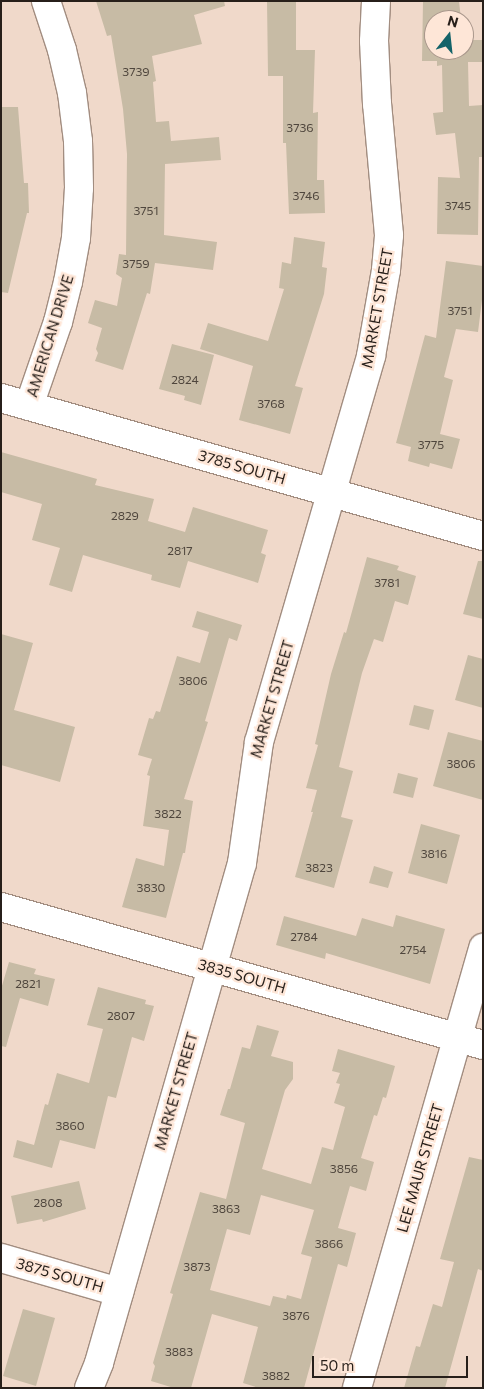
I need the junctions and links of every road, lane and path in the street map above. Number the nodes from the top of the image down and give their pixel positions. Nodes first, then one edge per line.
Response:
1 (46, 1) edge
2 (376, 1) edge
3 (1, 398) edge
4 (29, 406) junction
5 (332, 493) junction
6 (483, 536) edge
7 (1, 907) edge
8 (483, 948) edge
9 (212, 967) junction
10 (470, 1041) edge
11 (1, 1258) edge
12 (119, 1292) junction
13 (89, 1388) edge
14 (357, 1388) edge

1 - 4 street, AMERICAN DRIVE
2 - 5 street, MARKET STREET
3 - 4 street, 3785 SOUTH
4 - 5 street, 3785 SOUTH
5 - 6 street, 3785 SOUTH
5 - 9 street, MARKET STREET
7 - 9 street, 3835 SOUTH
8 - 10 street, LEE MAUR STREET
9 - 10 street, 3835 SOUTH
9 - 12 street, MARKET STREET
10 - 14 street, LEE MAUR STREET
11 - 12 street, 3875 SOUTH
12 - 13 street, MARKET STREET

